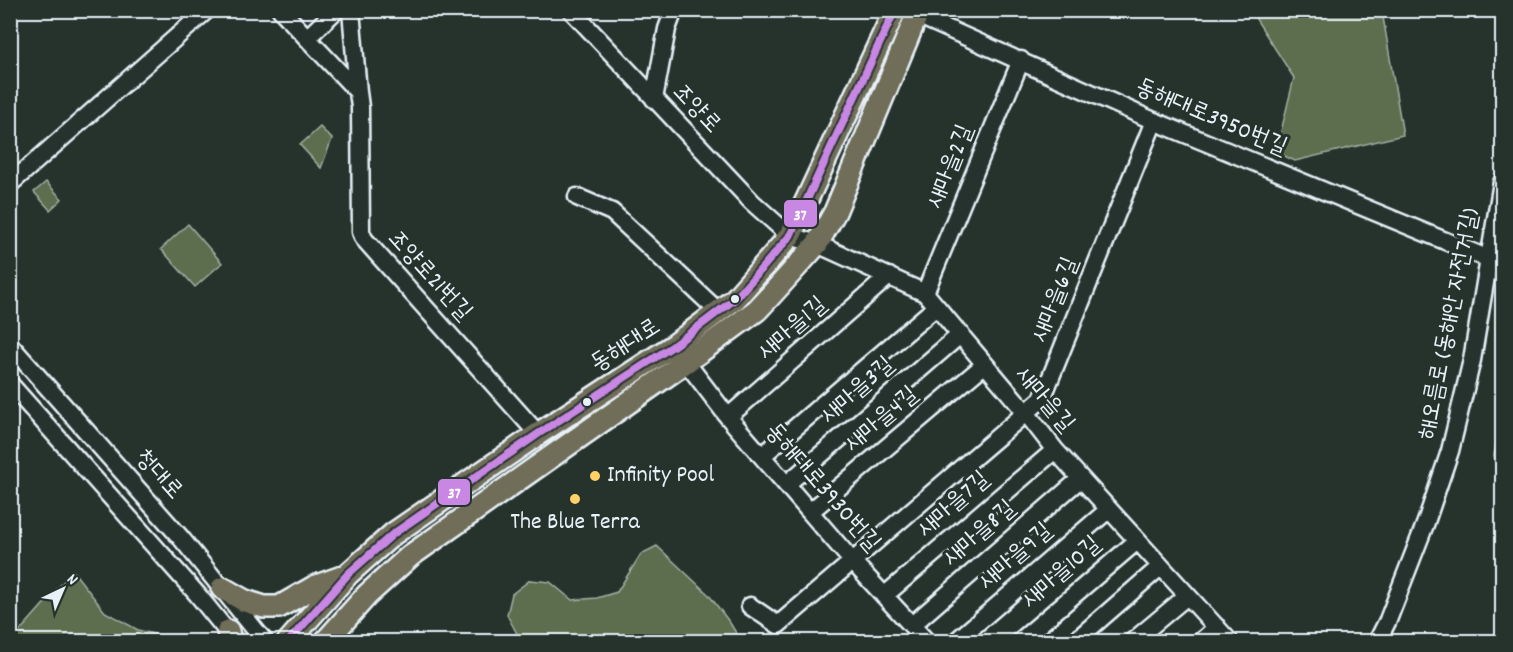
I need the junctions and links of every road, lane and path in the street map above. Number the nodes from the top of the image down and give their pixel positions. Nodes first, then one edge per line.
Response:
1 (207, 10) edge
2 (280, 10) edge
3 (336, 10) edge
4 (351, 10) edge
5 (571, 10) edge
6 (674, 10) edge
7 (895, 10) edge
8 (918, 13) edge
9 (307, 38) junction
10 (1021, 60) junction
11 (358, 92) junction
12 (654, 99) junction
13 (1154, 121) junction
14 (1503, 182) edge
15 (10, 184) edge
16 (577, 196) dead end
17 (790, 236) junction
18 (817, 244) junction
19 (1490, 259) junction
20 (889, 276) junction
21 (925, 293) junction
22 (936, 307) junction
23 (719, 312) junction
24 (961, 334) junction
25 (10, 345) edge
26 (686, 362) junction
27 (984, 365) junction
28 (10, 384) edge
29 (1027, 414) junction
30 (728, 417) junction
31 (538, 434) junction
32 (1055, 450) junction
33 (762, 456) junction
34 (1080, 479) junction
35 (787, 484) junction
36 (138, 489) junction
37 (121, 508) junction
38 (1108, 510) junction
39 (812, 511) junction
40 (1137, 541) junction
41 (853, 562) junction
42 (1161, 567) junction
43 (348, 574) junction
44 (222, 588) junction
45 (884, 596) junction
46 (1187, 596) junction
47 (750, 606) dead end
48 (912, 625) junction
49 (1216, 627) junction
50 (231, 638) edge
51 (265, 642) edge
52 (288, 642) edge
53 (325, 642) edge
54 (927, 642) edge
55 (955, 642) edge
56 (1019, 642) edge
57 (1074, 642) edge
58 (1132, 642) edge
59 (1200, 642) edge
60 (1230, 642) edge
61 (1377, 642) edge

1 - 15 street
2 - 9 street
3 - 9 street
4 - 11 street, 조양로21번길
5 - 12 street, 조양로
6 - 12 street
7 - 17 main road, 동해대로
8 - 10 street, 동해대로3950번길
8 - 18 main road, 동해대로
9 - 11 street
10 - 13 street, 동해대로3950번길
10 - 21 street, 새마을2길
11 - 31 street, 조양로21번길
12 - 17 street, 조양로
13 - 19 street, 동해대로3950번길
13 - 29 street, 새마을6길
14 - 19 street, 해오름로 (동해안 자전거길)
16 - 23 street
17 - 18 street, 새마을길
17 - 23 main road, 동해대로
18 - 20 street, 새마을길
18 - 26 main road, 동해대로
19 - 61 street, 해오름로 (동해안 자전거길)
20 - 21 street, 새마을길
20 - 30 street, 새마을1길
21 - 22 street, 새마을길
22 - 24 street, 새마을길
22 - 33 street
23 - 31 main road, 동해대로
24 - 27 street, 새마을길
24 - 35 street, 새마을3길
25 - 36 street, 청대로
26 - 30 street, 동해대로3930번길
26 - 53 main road, 동해대로
27 - 29 street, 새마을길
27 - 39 street, 새마을4길
28 - 37 street, 청대로
29 - 32 street, 새마을길
29 - 41 street, 새마을6길
30 - 33 street, 동해대로3930번길
31 - 43 main road, 동해대로
32 - 34 street, 새마을길
32 - 45 street, 새마을7길
33 - 35 street, 동해대로3930번길
34 - 38 street, 새마을길
34 - 48 street, 새마을8길
35 - 39 street, 동해대로3930번길
36 - 37 street
36 - 44 street, 청대로
37 - 50 street, 청대로
38 - 40 street, 새마을길
38 - 55 street, 새마을9길
39 - 41 street, 동해대로3930번길
40 - 42 street, 새마을길
40 - 56 street, 새마을10길
41 - 45 street, 동해대로3930번길
41 - 47 street, 새마을6길
42 - 46 street, 새마을길
42 - 57 street
43 - 44 main road
43 - 52 main road, 동해대로
44 - 51 street, 청대로
45 - 48 street, 동해대로3930번길
46 - 49 street, 새마을길
46 - 58 street
48 - 54 street, 동해대로3930번길
49 - 59 street
49 - 60 street, 새마을길

